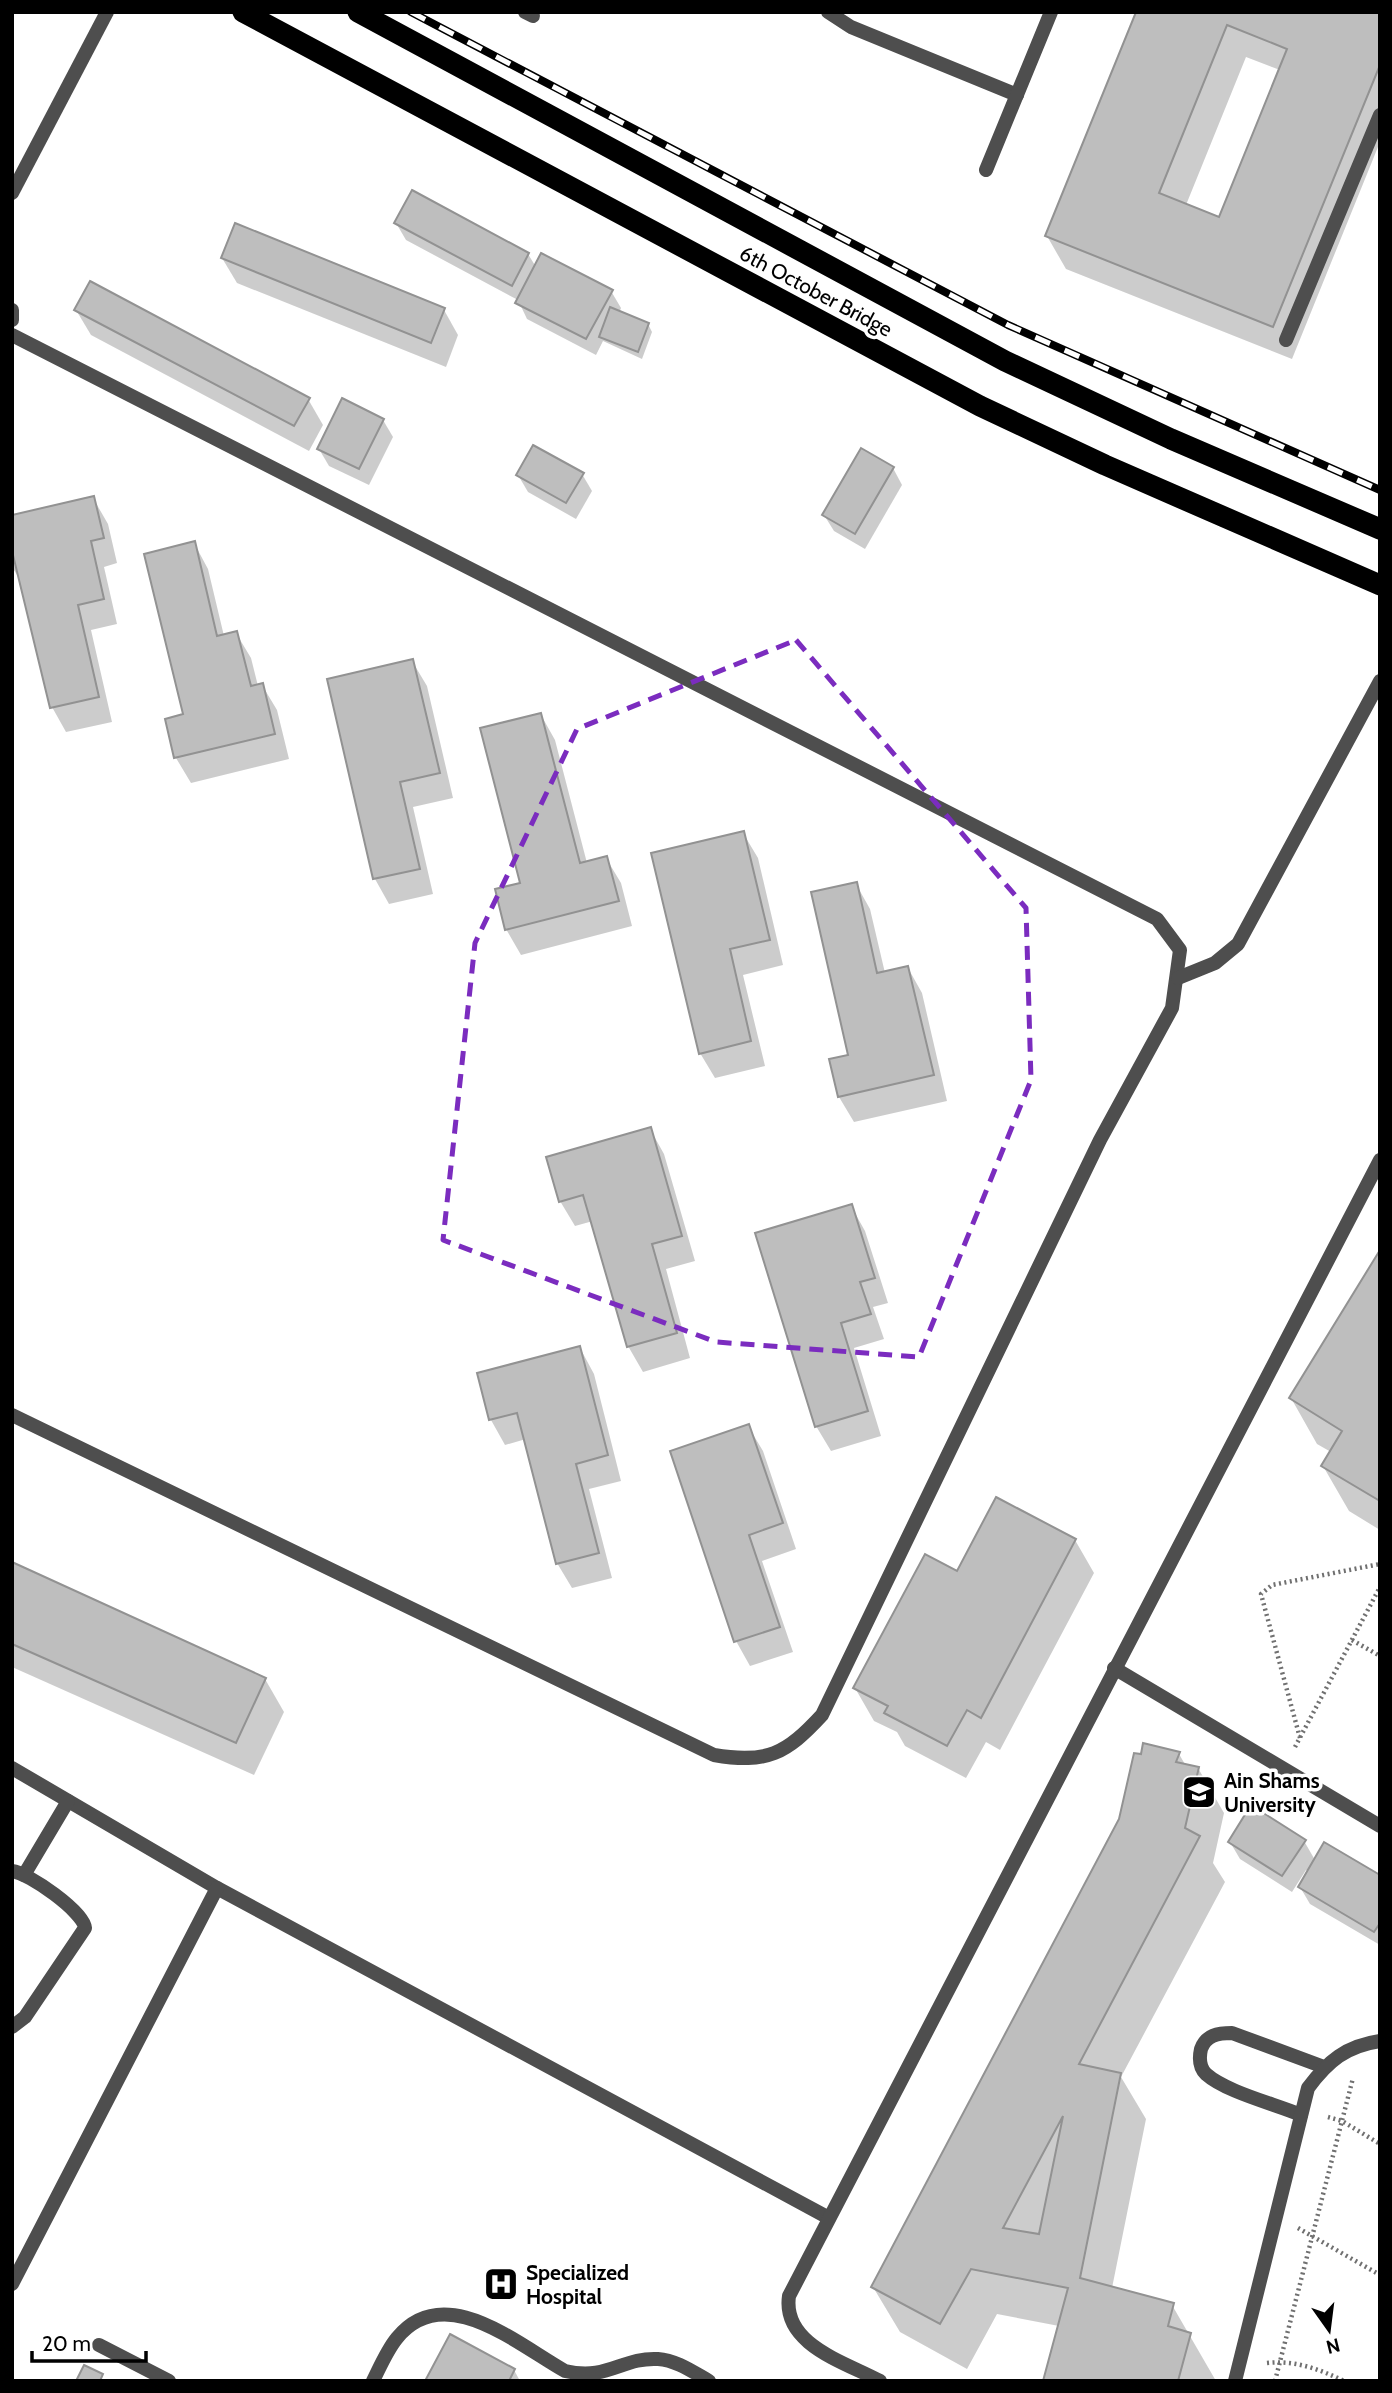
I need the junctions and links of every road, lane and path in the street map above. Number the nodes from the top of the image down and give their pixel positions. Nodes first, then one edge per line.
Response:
1 (107, 12) edge
2 (243, 12) edge
3 (358, 12) edge
4 (828, 12) edge
5 (1051, 12) edge
6 (1017, 95) junction
7 (1380, 114) edge
8 (986, 170) dead end
9 (12, 192) edge
10 (12, 310) edge
11 (12, 320) edge
12 (12, 335) edge
13 (1286, 340) dead end
14 (1380, 529) edge
15 (1380, 585) edge
16 (1380, 681) edge
17 (1178, 978) junction
18 (1380, 1160) edge
19 (12, 1415) edge
20 (1380, 1564) edge
21 (1380, 1587) edge
22 (1352, 1640) junction
23 (1380, 1656) edge
24 (1114, 1668) junction
25 (1300, 1738) junction
26 (12, 1768) edge
27 (1283, 1769) junction
28 (68, 1801) junction
29 (1380, 1826) edge
30 (18, 1873) edge
31 (217, 1888) junction
32 (12, 2027) edge
33 (1380, 2041) edge
34 (1362, 2043) junction
35 (1324, 2067) junction
36 (1301, 2115) junction
37 (1342, 2121) junction
38 (1380, 2144) edge
39 (1275, 2216) junction
40 (829, 2218) junction
41 (1312, 2236) junction
42 (1380, 2275) edge
43 (12, 2284) edge
44 (99, 2345) dead end
45 (1280, 2362) junction
46 (1236, 2374) edge
47 (169, 2381) edge
48 (373, 2381) edge
49 (709, 2381) edge
50 (880, 2381) edge
51 (1275, 2381) edge
52 (1344, 2381) edge

1 - 9 lane
2 - 15 highway, 6th October Bridge
3 - 14 highway, 6th October Bridge
4 - 6 lane
5 - 6 lane
6 - 8 lane
7 - 13 lane
10 - 11 lane
12 - 17 lane
16 - 17 lane
17 - 19 lane
18 - 24 lane
20 - 25 path
21 - 22 path
22 - 23 path
22 - 25 path
24 - 27 lane
24 - 40 lane
25 - 27 path
26 - 28 lane
27 - 29 lane
28 - 30 lane
28 - 31 lane
30 - 32 lane
31 - 40 lane
31 - 43 lane
33 - 34 lane
34 - 35 lane
34 - 37 path
35 - 36 lane
35 - 36 lane
36 - 37 path
36 - 39 lane
37 - 38 path
37 - 41 path
39 - 41 path
39 - 46 lane
40 - 50 lane
41 - 42 path
41 - 45 path
44 - 47 lane
45 - 46 path
45 - 51 path
45 - 52 path
48 - 49 lane

